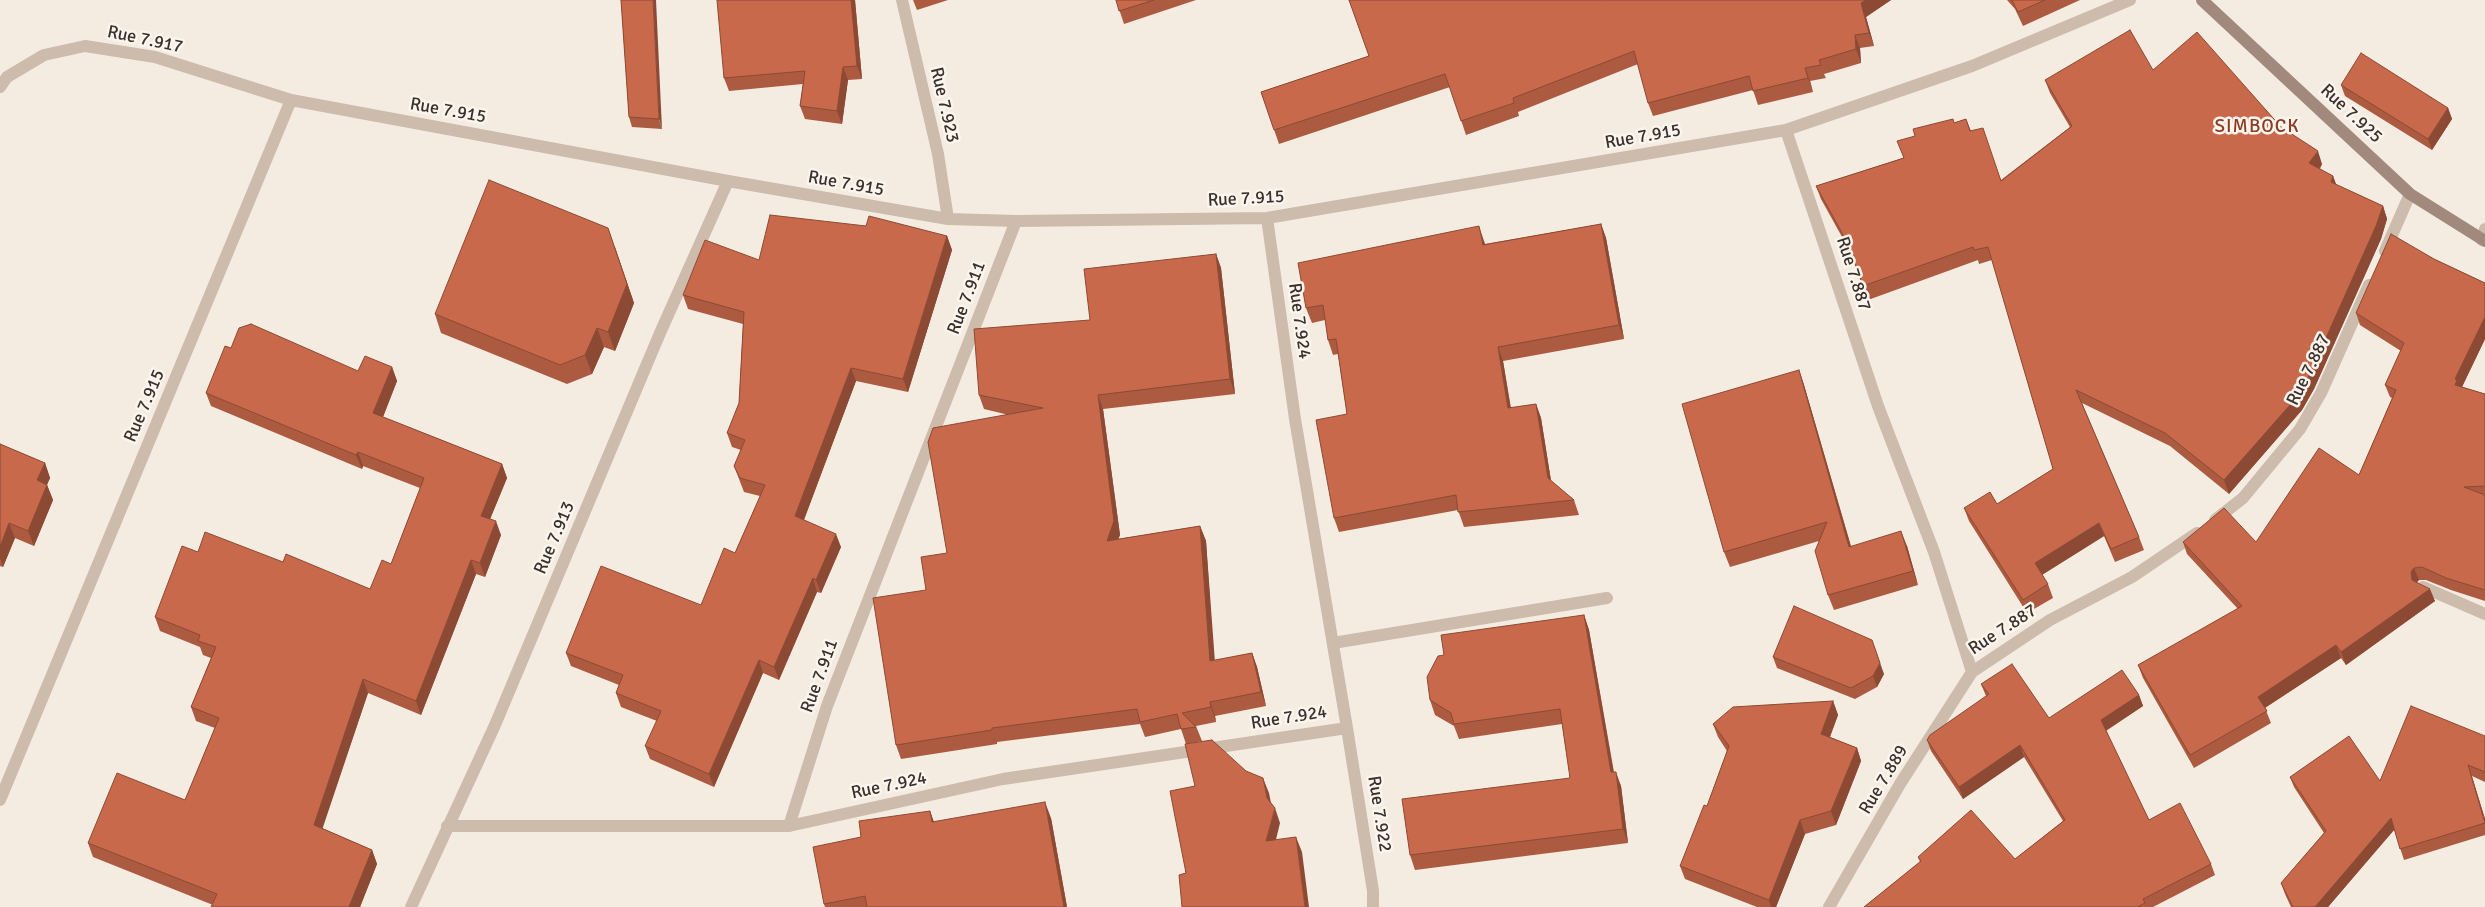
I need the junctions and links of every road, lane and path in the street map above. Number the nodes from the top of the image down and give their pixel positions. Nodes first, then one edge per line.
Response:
1 (902, 0) edge
2 (2130, 0) edge
3 (2202, 0) edge
4 (0, 87) edge
5 (290, 100) junction
6 (1786, 130) junction
7 (728, 182) junction
8 (2410, 194) junction
9 (1267, 218) junction
10 (948, 219) junction
11 (1016, 222) junction
12 (2484, 237) edge
13 (2423, 587) edge
14 (1607, 598) dead end
15 (2485, 614) edge
16 (1333, 643) junction
17 (1972, 672) junction
18 (1347, 728) junction
19 (0, 800) edge
20 (447, 826) junction
21 (789, 826) junction
22 (411, 907) edge
23 (1373, 907) edge
24 (1829, 907) edge

1 - 10 street, Rue 7.923
2 - 6 street, Rue 7.915
3 - 8 street, Rue 7.925
4 - 5 street, Rue 7.917
5 - 7 street, Rue 7.915
5 - 19 street, Rue 7.915
6 - 9 street, Rue 7.915
6 - 17 street, Rue 7.887
7 - 10 street, Rue 7.915
7 - 20 street, Rue 7.913
8 - 12 street, Rue 7.925
8 - 17 street, Rue 7.887
9 - 11 street, Rue 7.915
9 - 16 street, Rue 7.924
10 - 11 street, Rue 7.915
11 - 21 street, Rue 7.911
13 - 15 street
14 - 16 street
16 - 18 street, Rue 7.924
17 - 24 street, Rue 7.889
18 - 21 street, Rue 7.924
18 - 23 street, Rue 7.922
20 - 21 street
20 - 22 street, Rue 7.913

